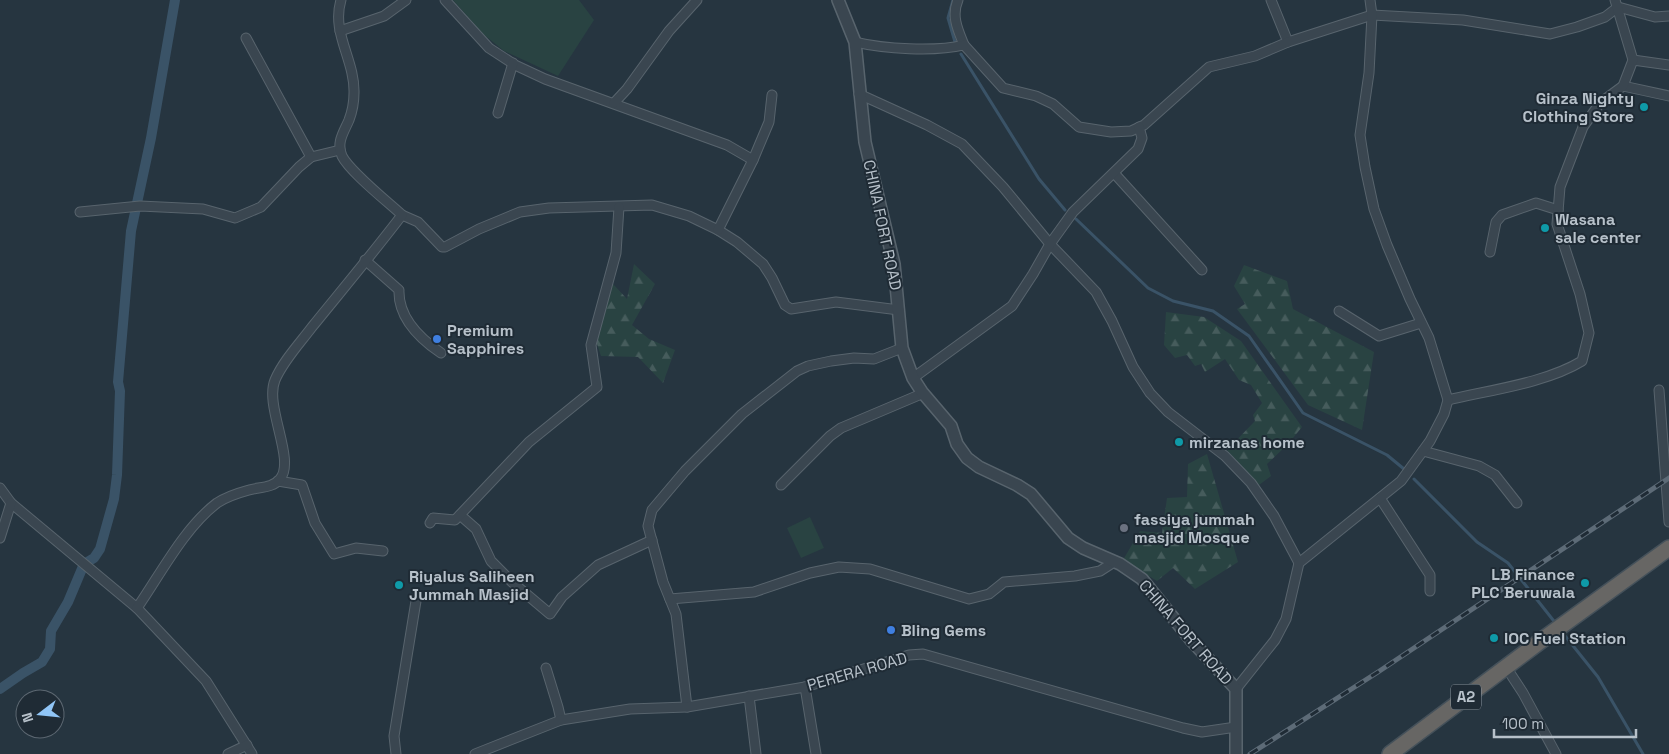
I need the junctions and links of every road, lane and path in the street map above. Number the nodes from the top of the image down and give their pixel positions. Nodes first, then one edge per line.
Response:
1 (341, 0) edge
2 (406, 0) edge
3 (445, 0) edge
4 (697, 0) edge
5 (838, 0) edge
6 (958, 0) edge
7 (1271, 0) edge
8 (1370, 0) edge
9 (1616, 3) edge
10 (1372, 15) junction
11 (1669, 16) edge
12 (340, 31) junction
13 (246, 38) dead end
14 (855, 42) junction
15 (1288, 42) junction
16 (964, 45) junction
17 (1633, 60) junction
18 (513, 63) junction
19 (1669, 65) edge
20 (1623, 86) junction
21 (859, 94) junction
22 (772, 95) dead end
23 (1669, 96) edge
24 (614, 103) junction
25 (498, 113) dead end
26 (1139, 127) junction
27 (340, 150) junction
28 (311, 157) junction
29 (753, 160) junction
30 (1114, 172) junction
31 (619, 207) junction
32 (1558, 210) junction
33 (80, 212) dead end
34 (402, 215) junction
35 (718, 230) junction
36 (1050, 244) junction
37 (1490, 252) dead end
38 (365, 260) junction
39 (1202, 270) dead end
40 (899, 310) junction
41 (1339, 311) dead end
42 (1422, 323) junction
43 (902, 348) junction
44 (441, 353) dead end
45 (913, 378) junction
46 (1659, 390) dead end
47 (922, 392) junction
48 (1448, 400) junction
49 (1423, 451) junction
50 (278, 481) junction
51 (782, 484) dead end
52 (0, 488) edge
53 (1380, 498) junction
54 (10, 503) junction
55 (1517, 503) dead end
56 (460, 515) junction
57 (1669, 522) edge
58 (430, 523) dead end
59 (0, 538) edge
60 (652, 540) junction
61 (1669, 548) edge
62 (383, 551) dead end
63 (1114, 562) junction
64 (1299, 563) junction
65 (1430, 591) dead end
66 (670, 599) junction
67 (416, 601) dead end
68 (137, 608) junction
69 (1506, 667) junction
70 (546, 668) dead end
71 (805, 686) junction
72 (1236, 689) junction
73 (749, 696) junction
74 (687, 707) junction
75 (561, 720) junction
76 (1236, 727) junction
77 (247, 745) junction
78 (1395, 753) edge
79 (228, 754) edge
80 (252, 754) edge
81 (396, 754) edge
82 (475, 754) edge
83 (756, 754) edge
84 (816, 754) edge
85 (1236, 754) edge
86 (1556, 754) edge

1 - 12 street
2 - 12 street
3 - 18 street
4 - 24 street
5 - 14 street, CHINA FORT ROAD
6 - 16 street
7 - 15 street
8 - 10 street
9 - 10 street
9 - 11 street
9 - 17 street
10 - 15 street
10 - 42 street
12 - 27 street
13 - 28 street
14 - 16 street
14 - 21 street, CHINA FORT ROAD
15 - 26 street
16 - 26 street
17 - 19 street
17 - 20 street
18 - 24 street
18 - 25 street
20 - 23 street
20 - 32 street
21 - 36 street
21 - 40 street, CHINA FORT ROAD
22 - 29 street
24 - 29 street
26 - 30 street
27 - 28 street
27 - 34 street
28 - 33 street
29 - 35 street
30 - 36 street
30 - 39 street
31 - 34 street
31 - 35 street
31 - 56 street
32 - 37 street
32 - 48 street
34 - 38 street
35 - 40 street
36 - 45 street
36 - 64 street
38 - 44 street
38 - 50 street
40 - 43 street, CHINA FORT ROAD
41 - 42 street
42 - 48 street
43 - 45 street, CHINA FORT ROAD
43 - 60 street
45 - 47 street, CHINA FORT ROAD
46 - 57 street
47 - 51 street
47 - 63 street, CHINA FORT ROAD
48 - 49 street
49 - 53 street
49 - 55 street
50 - 62 street
50 - 68 street
52 - 54 street
53 - 64 street
53 - 65 street
54 - 59 street
54 - 68 street
56 - 58 street
56 - 60 street
60 - 66 street
61 - 69 highway, A2
63 - 66 street
63 - 72 street, CHINA FORT ROAD
64 - 72 street
66 - 74 street
67 - 81 street
68 - 77 street
69 - 78 highway, A2
69 - 86 street
70 - 75 street
71 - 73 street, PERERA ROAD
71 - 76 street, PERERA ROAD
71 - 84 street
72 - 76 street, CHINA FORT ROAD
73 - 74 street, PERERA ROAD
73 - 83 street
74 - 75 street, PERERA ROAD
75 - 82 street, PERERA ROAD
76 - 85 street, CHINA FORT ROAD
77 - 79 street
77 - 80 street

